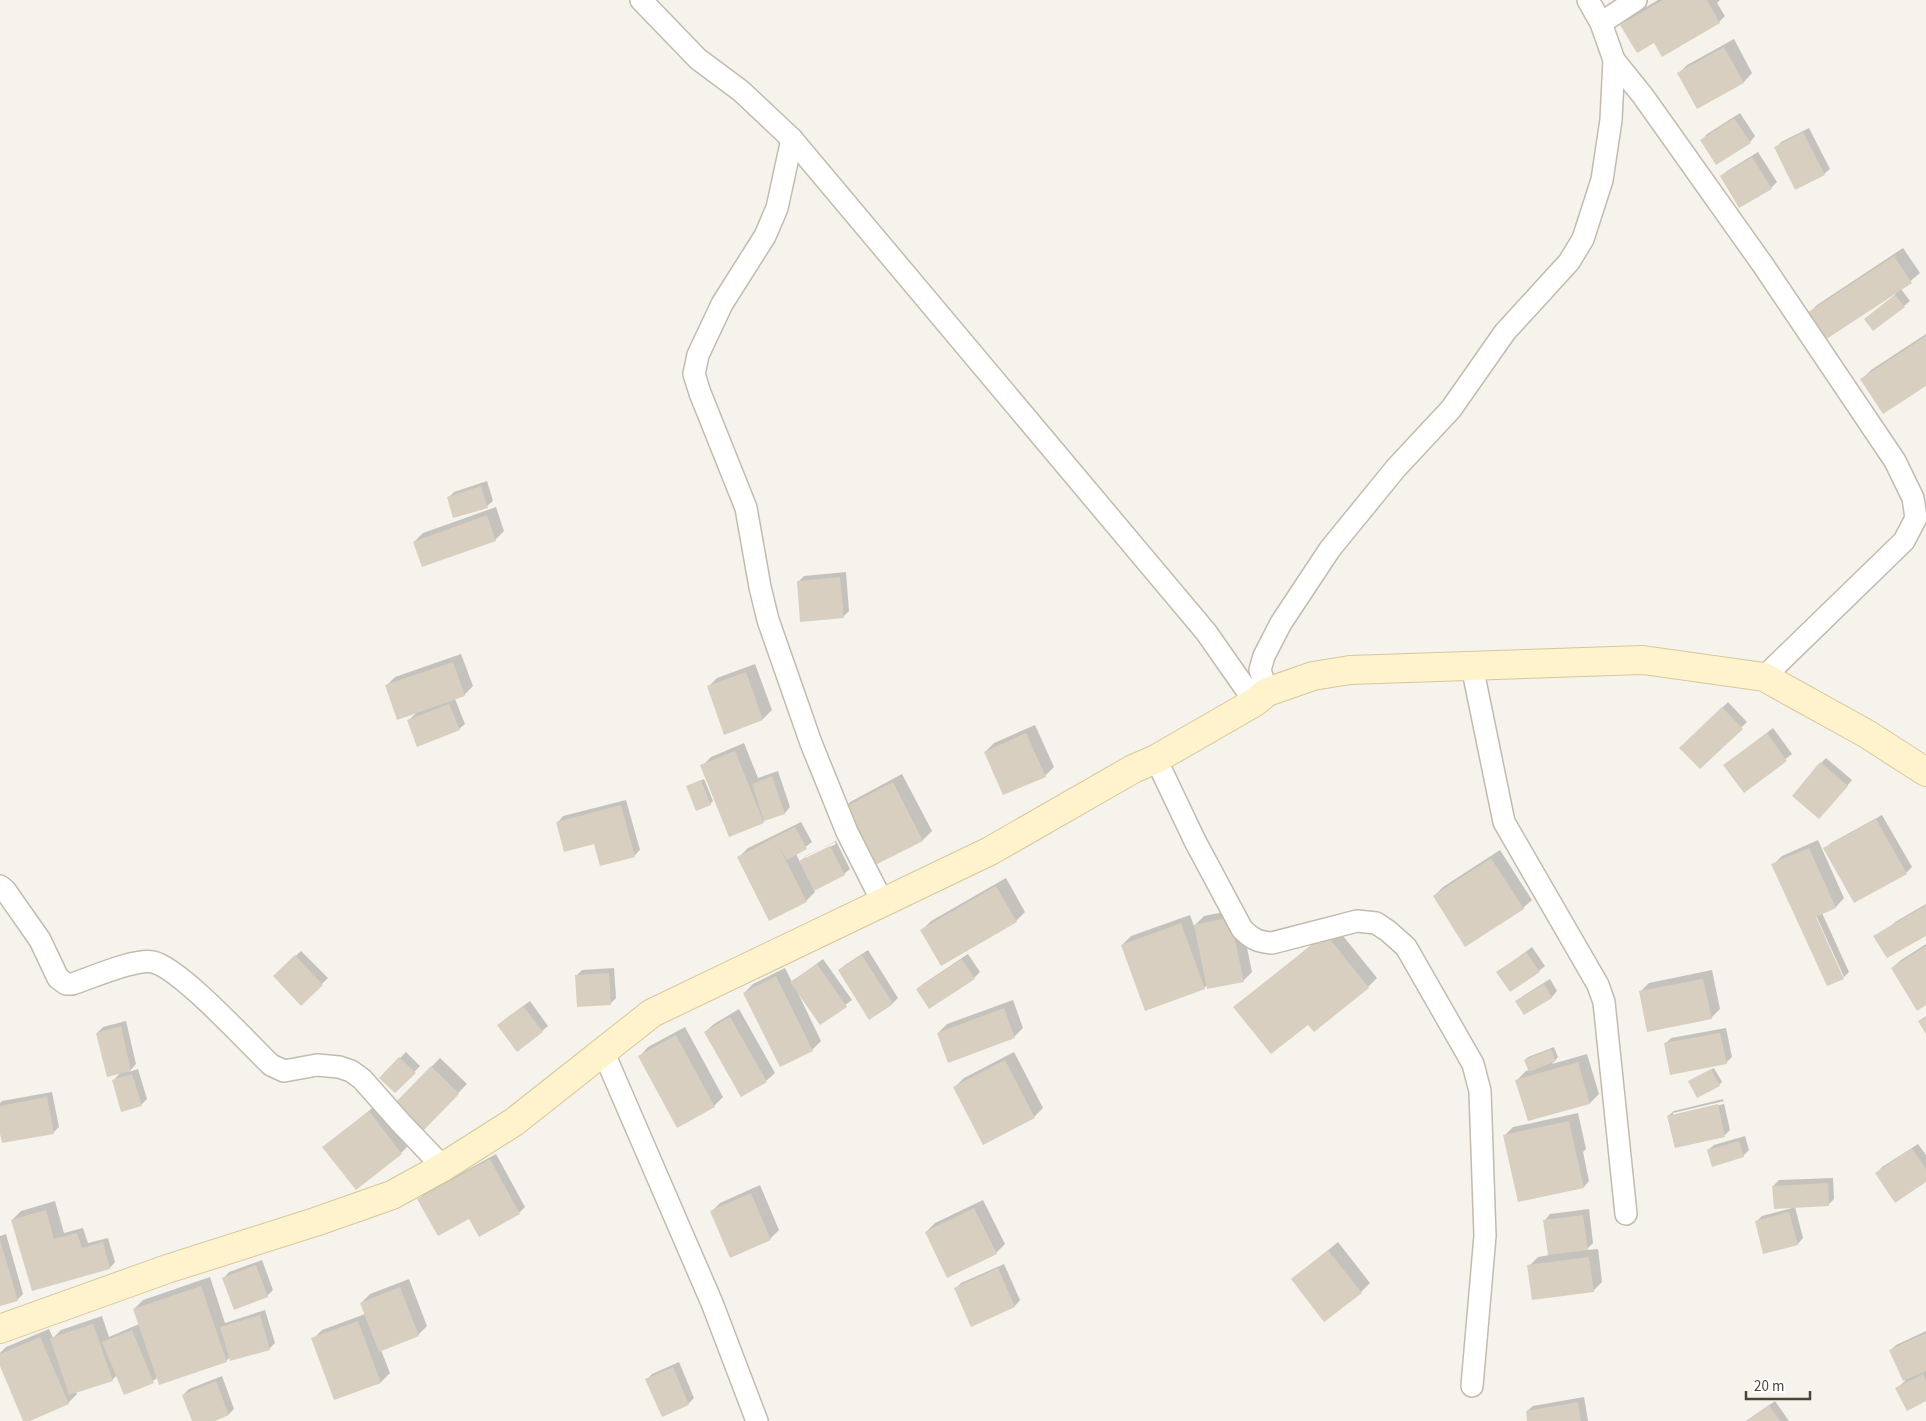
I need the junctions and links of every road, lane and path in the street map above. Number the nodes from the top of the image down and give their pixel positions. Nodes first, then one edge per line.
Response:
1 (641, 0) edge
2 (1588, 0) edge
3 (1636, 0) edge
4 (1601, 23) junction
5 (1614, 60) junction
6 (792, 139) junction
7 (1472, 666) junction
8 (1764, 677) junction
9 (1261, 697) junction
10 (1156, 759) junction
11 (1926, 772) edge
12 (0, 886) edge
13 (883, 903) junction
14 (603, 1051) junction
15 (443, 1167) junction
16 (1626, 1214) dead end
17 (0, 1329) edge
18 (1472, 1386) dead end
19 (757, 1421) edge

1 - 6 street
2 - 4 street
3 - 4 street
4 - 5 street
5 - 8 street
5 - 9 street
6 - 9 street
6 - 13 street
7 - 8 street
7 - 9 street
7 - 16 street
8 - 11 street
9 - 10 street
10 - 13 street
10 - 18 street
12 - 15 street
13 - 14 street
14 - 15 street
14 - 19 street
15 - 17 street

